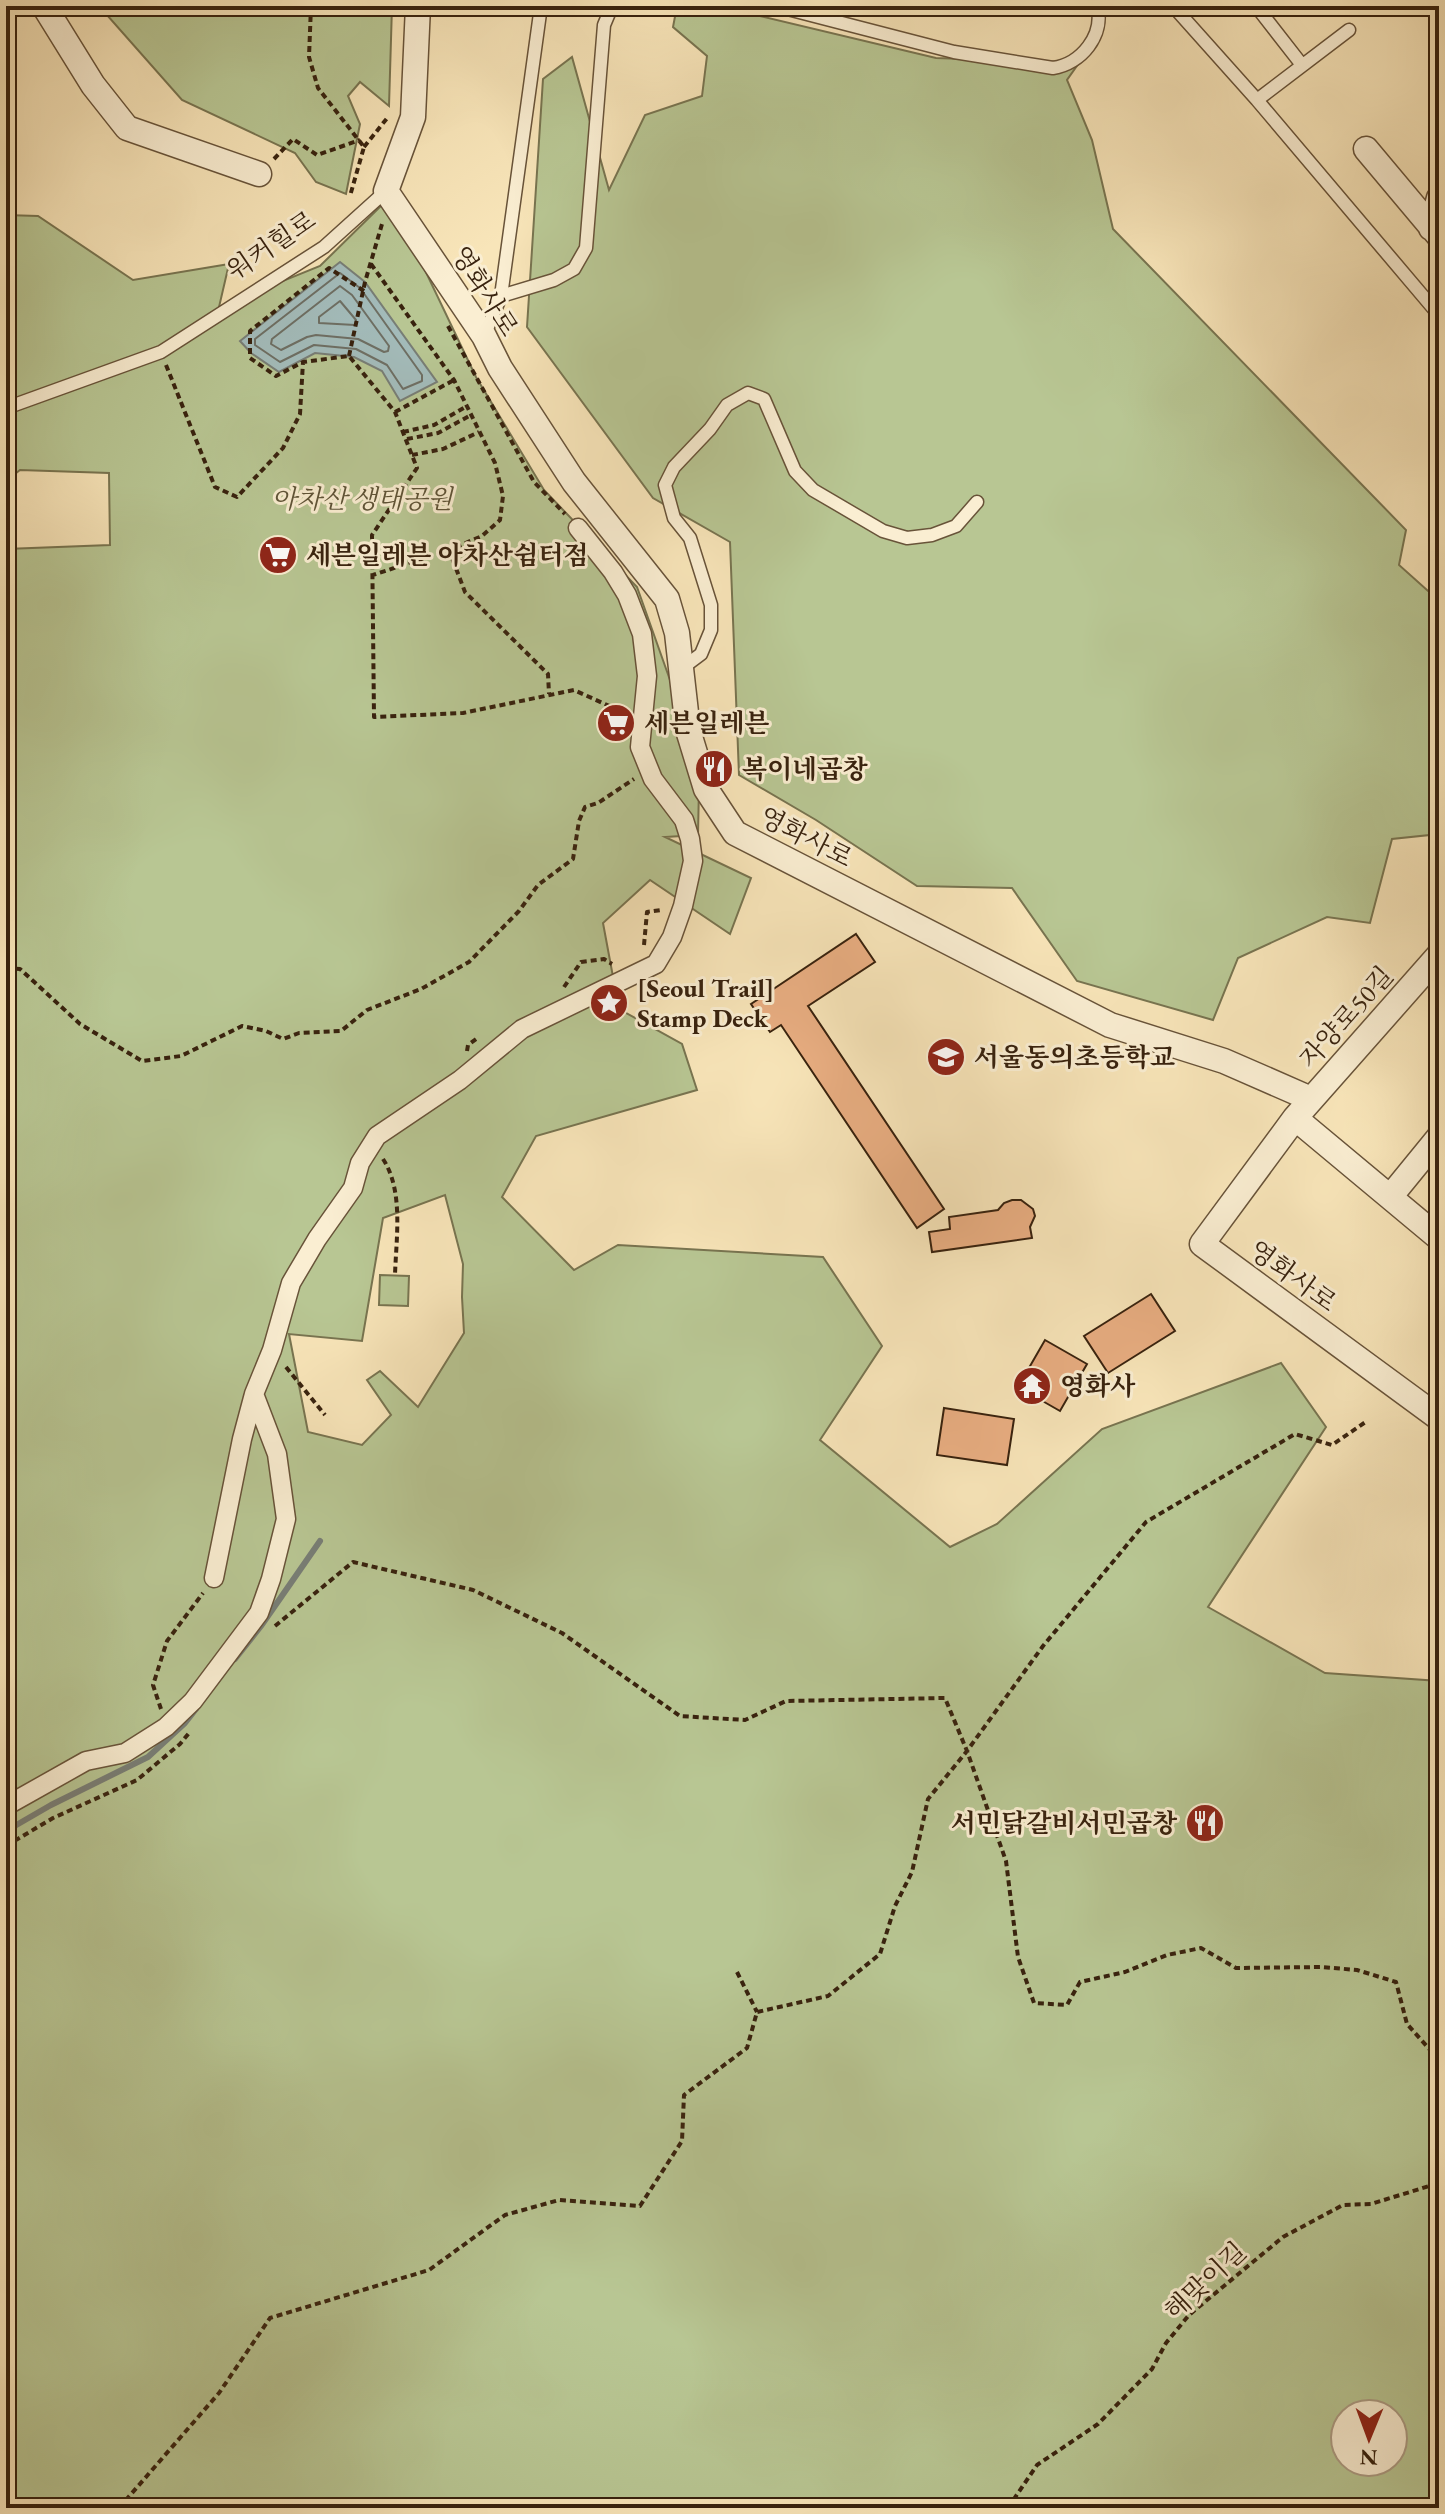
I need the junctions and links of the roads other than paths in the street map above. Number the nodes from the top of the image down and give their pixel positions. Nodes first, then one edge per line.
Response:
1 (44, 6) edge
2 (418, 6) edge
3 (541, 6) edge
4 (612, 6) edge
5 (776, 6) edge
6 (1097, 6) edge
7 (1173, 6) edge
8 (1256, 6) edge
9 (1349, 30) dead end
10 (1302, 65) junction
11 (1257, 100) junction
12 (1366, 149) dead end
13 (259, 174) road end
14 (386, 191) junction
15 (1439, 198) edge
16 (1435, 232) edge
17 (501, 296) junction
18 (1439, 315) edge
19 (484, 336) junction
20 (6, 408) edge
21 (977, 502) dead end
22 (578, 528) road end
23 (681, 669) junction
24 (1439, 955) edge
25 (1303, 1108) junction
26 (1439, 1137) edge
27 (1390, 1197) junction
28 (1438, 1235) edge
29 (254, 1394) junction
30 (1439, 1418) edge
31 (214, 1578) road end
32 (6, 1806) edge

1 - 13 street
2 - 14 street, 워커힐로
3 - 17 lane
4 - 17 lane
5 - 6 lane
7 - 11 lane
8 - 10 lane
9 - 10 lane
10 - 11 lane
11 - 18 lane
12 - 16 street
14 - 19 street, 영화사로
14 - 20 lane, 워커힐로
15 - 16 street
17 - 19 lane
19 - 23 street, 영화사로
21 - 23 lane
22 - 29 street
23 - 25 street, 영화사로
24 - 25 street, 자양로50길
25 - 27 street
25 - 30 street, 영화사로
26 - 27 street
27 - 28 street
29 - 31 street
29 - 32 street

